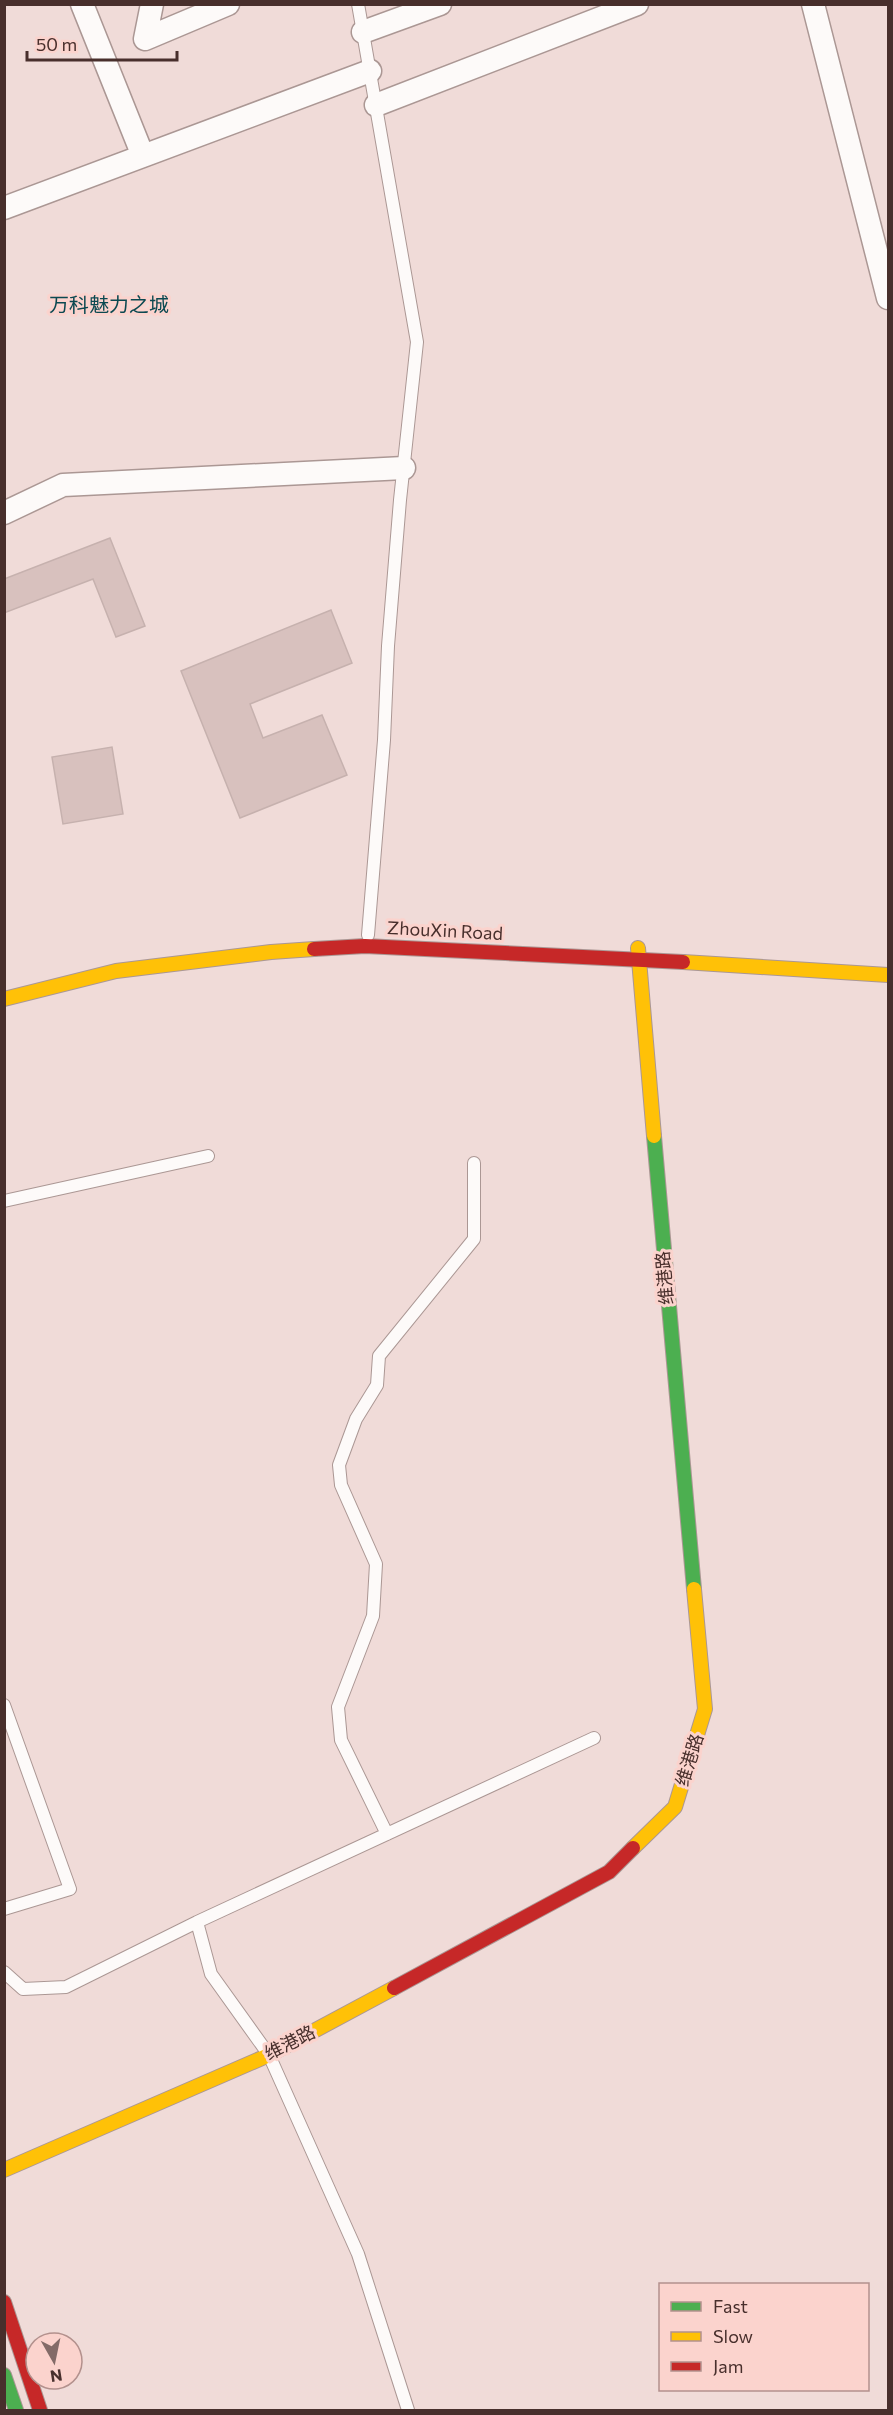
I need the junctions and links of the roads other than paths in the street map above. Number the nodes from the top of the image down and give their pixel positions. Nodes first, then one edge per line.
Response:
1 (82, 4) edge
2 (152, 4) edge
3 (228, 4) edge
4 (358, 4) edge
5 (440, 4) edge
6 (637, 4) edge
7 (813, 4) edge
8 (363, 32) junction
9 (370, 71) junction
10 (376, 105) junction
11 (143, 156) junction
12 (4, 208) edge
13 (888, 298) edge
14 (404, 468) junction
15 (4, 513) edge
16 (368, 935) junction
17 (633, 953) junction
18 (888, 963) edge
19 (888, 975) edge
20 (4, 986) edge
21 (4, 999) edge
22 (208, 1156) dead end
23 (474, 1163) dead end
24 (4, 1201) edge
25 (4, 1705) edge
26 (594, 1738) dead end
27 (387, 1834) junction
28 (4, 1909) edge
29 (197, 1922) junction
30 (4, 1972) edge
31 (266, 2050) junction
32 (4, 2161) edge
33 (4, 2170) edge
34 (4, 2302) edge
35 (4, 2375) edge
36 (16, 2410) edge
37 (40, 2410) edge
38 (408, 2410) edge

1 - 11 street
2 - 3 street
4 - 8 lane
5 - 8 street
6 - 10 street
7 - 13 street
8 - 9 lane
9 - 10 lane
9 - 11 street
10 - 14 lane
11 - 12 street
14 - 15 street
14 - 16 lane
16 - 17 main road, ZhouXin Road
16 - 20 main road, ZhouXin Road
17 - 18 main road, ZhouXin Road
17 - 19 main road, ZhouXin Road
17 - 21 main road, ZhouXin Road
17 - 31 street, 维港路
22 - 24 lane
23 - 27 lane
25 - 28 lane
26 - 27 lane
27 - 29 lane
29 - 30 lane
29 - 31 lane
31 - 32 street, 维港路
31 - 33 main road, 维港路
31 - 38 lane
34 - 37 main road
35 - 36 main road

